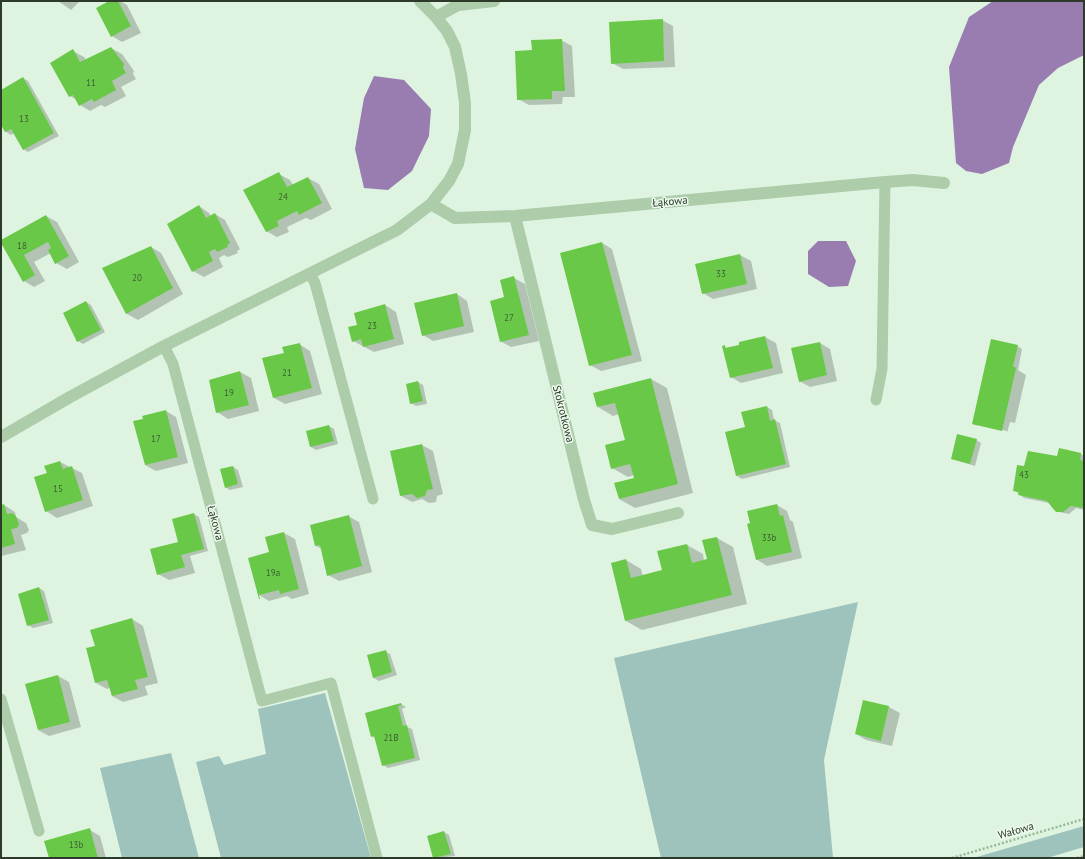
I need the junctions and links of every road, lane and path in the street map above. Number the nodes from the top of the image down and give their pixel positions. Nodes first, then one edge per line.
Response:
1 (420, 1) edge
2 (494, 1) edge
3 (436, 17) junction
4 (885, 182) junction
5 (944, 183) dead end
6 (431, 204) junction
7 (515, 216) junction
8 (310, 274) junction
9 (164, 346) junction
10 (876, 400) dead end
11 (1, 437) edge
12 (373, 499) dead end
13 (678, 513) dead end
14 (1, 699) edge
15 (1084, 819) edge
16 (39, 831) dead end
17 (1084, 856) edge
18 (377, 858) edge
19 (952, 858) edge
20 (1077, 858) edge

1 - 3 street
2 - 3 street
3 - 6 street
4 - 5 street, Łąkowa
4 - 7 street, Łąkowa
4 - 10 lane
6 - 7 street, Łąkowa
6 - 8 street
7 - 13 street, Stokrotkowa
8 - 9 street
8 - 12 lane
9 - 11 street
9 - 18 lane, Łąkowa
14 - 16 lane
15 - 19 path, Wałowa
17 - 20 path

